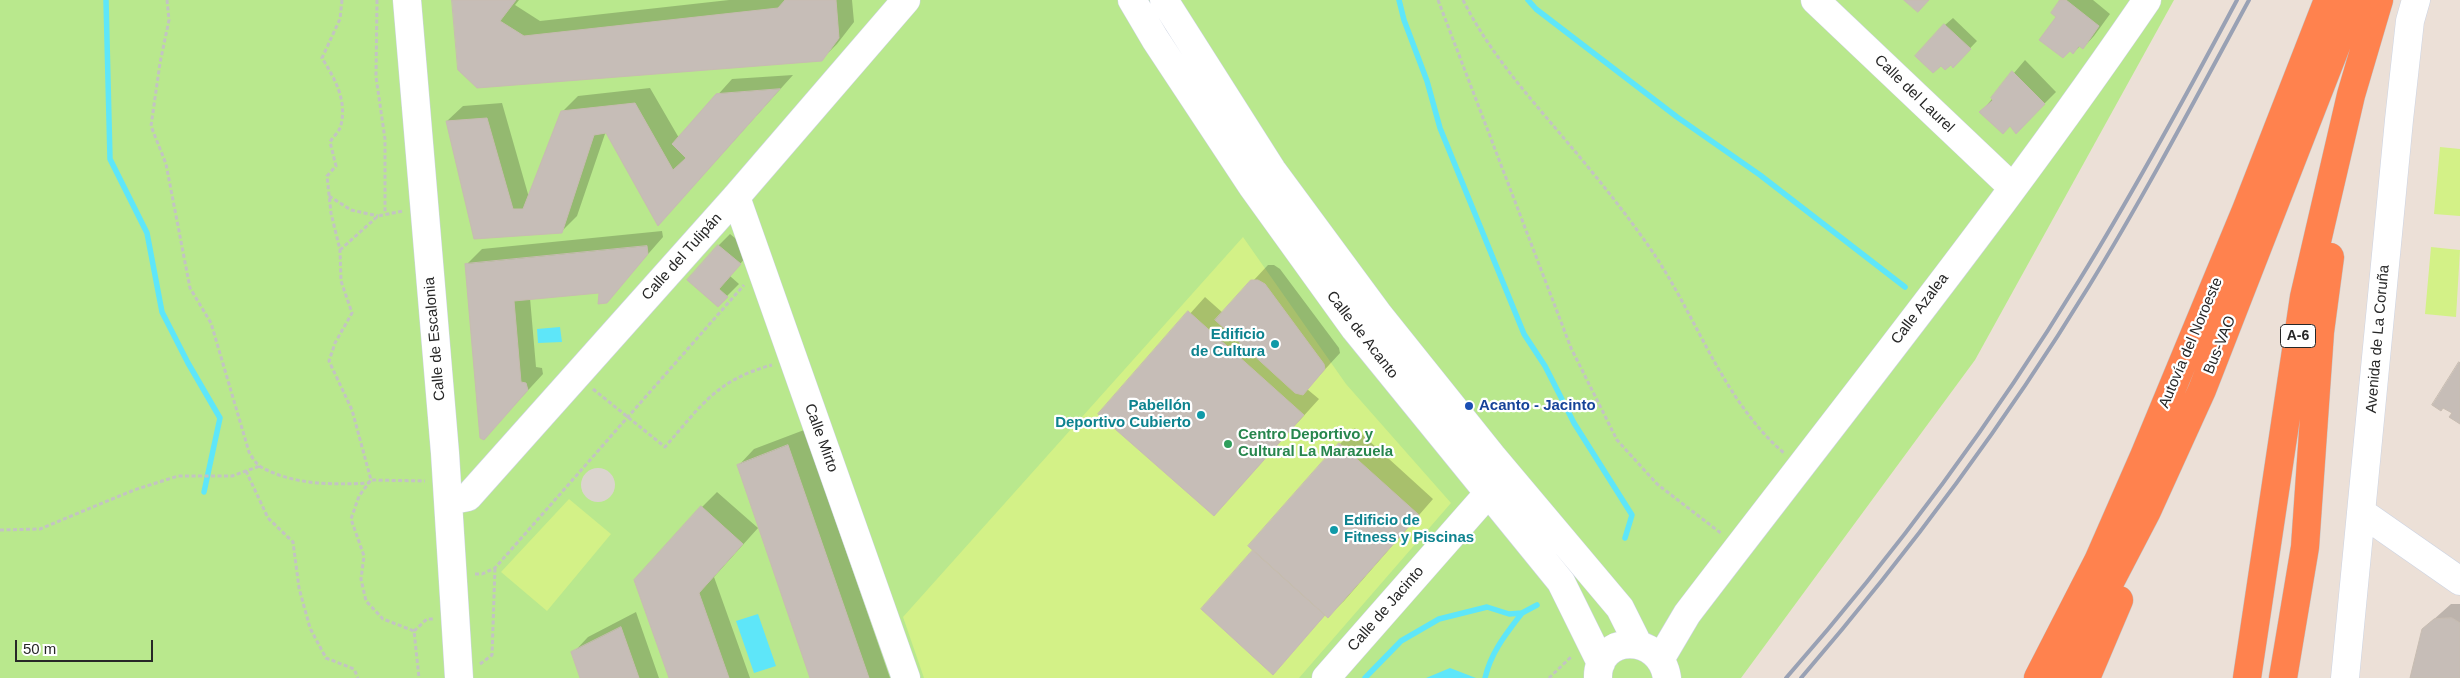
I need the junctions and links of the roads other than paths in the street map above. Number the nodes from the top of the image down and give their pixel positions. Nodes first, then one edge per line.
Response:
1 (407, 0) edge
2 (906, 0) edge
3 (1132, 0) edge
4 (1164, 0) edge
5 (1815, 0) edge
6 (2147, 0) edge
7 (2328, 0) edge
8 (2354, 0) edge
9 (2379, 0) edge
10 (2416, 0) edge
11 (2346, 120) junction
12 (2012, 187) junction
13 (736, 197) junction
14 (2202, 390) junction
15 (2367, 452) junction
16 (1498, 483) junction
17 (448, 501) junction
18 (2361, 512) junction
19 (2395, 535) junction
20 (2356, 568) junction
21 (2460, 581) edge
22 (1686, 614) junction
23 (1638, 644) junction
24 (1664, 668) edge
25 (1600, 671) edge
26 (467, 672) edge
27 (906, 678) edge
28 (1326, 678) edge
29 (2038, 678) edge
30 (2060, 678) edge
31 (2086, 678) edge
32 (2247, 678) edge
33 (2283, 678) edge
34 (2345, 678) edge

1 - 17 street, Calle de Escalonia
2 - 13 street, Calle del Tulipán
3 - 16 street, Calle de Acanto
4 - 16 street, Calle de Acanto
5 - 12 street, Calle del Laurel
6 - 12 street, Calle Azalea
7 - 29 highway, Autovía del Noroeste
8 - 14 highway, Bus-VAO
9 - 11 highway, A-6
10 - 15 street, Avenida de La Coruña
11 - 32 highway, A-6
11 - 33 highway
12 - 22 street, Calle Azalea
13 - 17 street, Calle del Tulipán
13 - 27 street, Calle Mirto
14 - 30 highway, Bus-VAO
14 - 31 highway
15 - 18 street, Avenida de La Coruña
15 - 19 street
16 - 23 street, Calle de Acanto
16 - 25 street, Calle de Acanto
16 - 28 street, Calle de Jacinto
17 - 26 street, Calle de Escalonia
18 - 19 street
18 - 20 street, Avenida de La Coruña
19 - 20 street
19 - 21 street
20 - 34 street, Avenida de La Coruña
22 - 23 street, Calle Azalea
22 - 24 street, Calle Azalea
23 - 24 street
23 - 25 street, Calle Azalea

